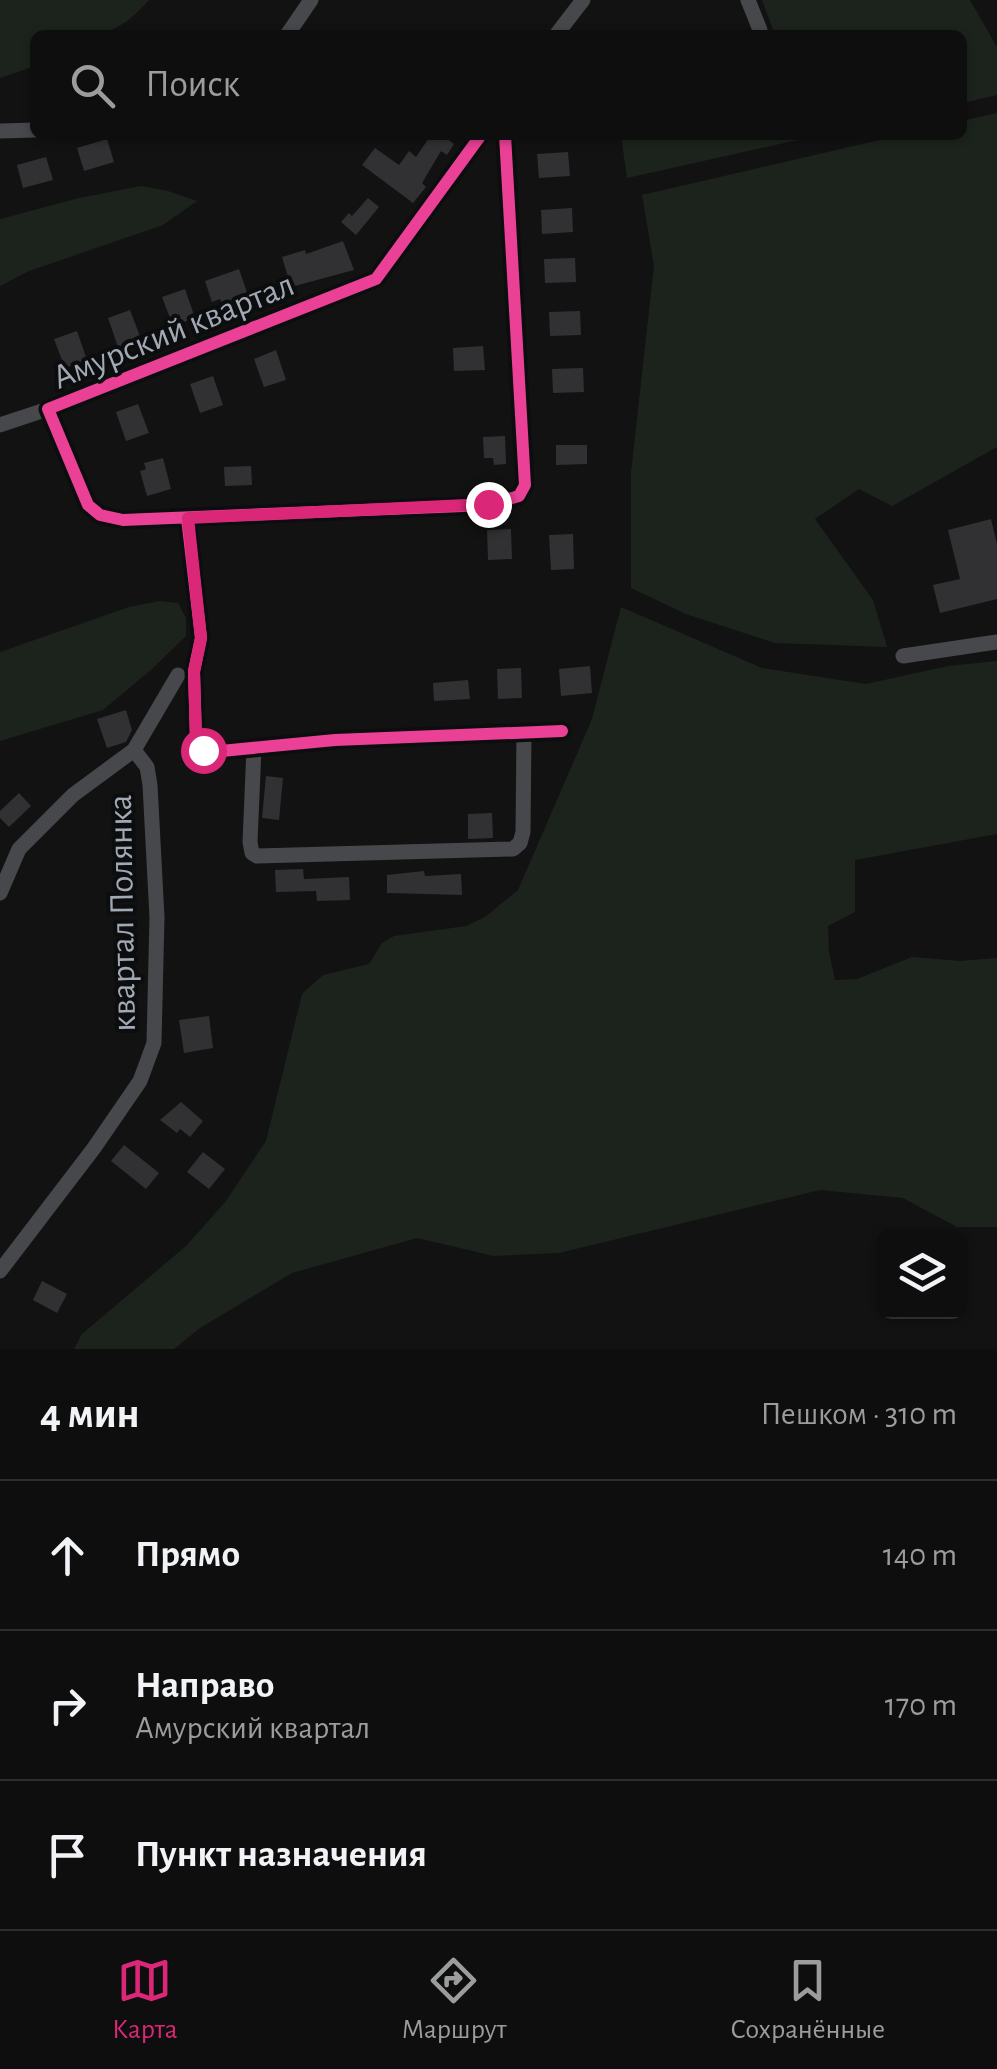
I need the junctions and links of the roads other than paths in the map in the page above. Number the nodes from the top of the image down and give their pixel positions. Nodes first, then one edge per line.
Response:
1 (311, 0) edge
2 (582, 0) edge
3 (748, 0) edge
4 (290, 30) edge
5 (560, 30) edge
6 (760, 30) dead end
7 (30, 130) edge
8 (0, 131) edge
9 (477, 140) edge
10 (505, 140) edge
11 (48, 409) junction
12 (0, 425) edge
13 (188, 518) junction
14 (997, 642) edge
15 (903, 656) dead end
16 (178, 675) dead end
17 (562, 732) dead end
18 (524, 733) junction
19 (254, 748) junction
20 (134, 750) junction
21 (0, 894) edge
22 (0, 1271) edge

1 - 4 street
2 - 5 street
3 - 6 street
7 - 8 street
9 - 11 street, Амурский квартал
10 - 13 street, Амурский квартал
11 - 12 street
11 - 13 street, Амурский квартал
13 - 19 street
14 - 15 street
16 - 20 street, квартал Полянка
17 - 18 street
18 - 19 street
18 - 19 street
20 - 21 street, квартал Полянка
20 - 22 street, квартал Полянка

